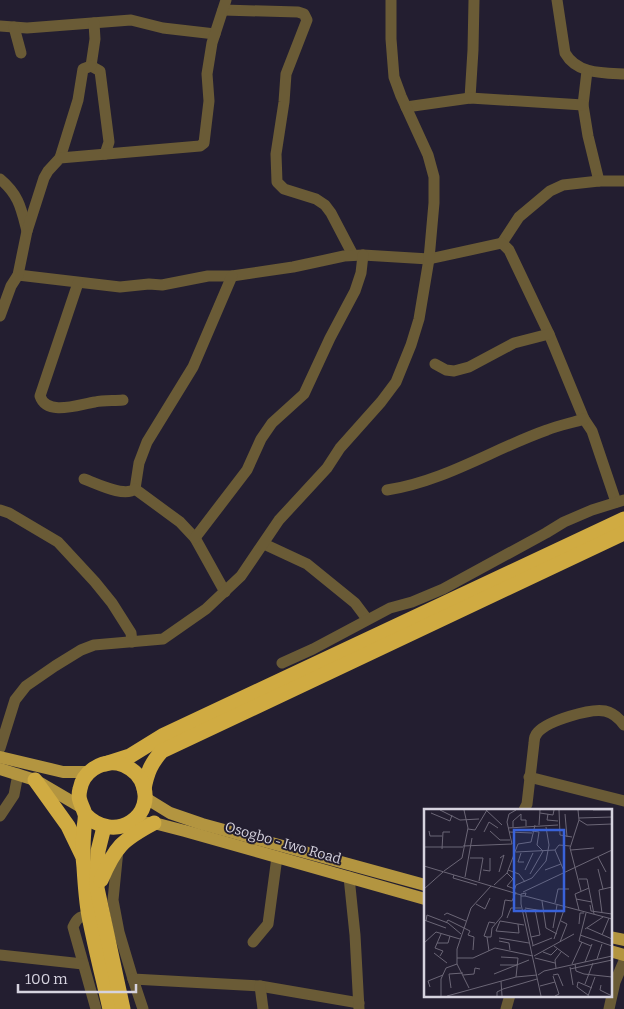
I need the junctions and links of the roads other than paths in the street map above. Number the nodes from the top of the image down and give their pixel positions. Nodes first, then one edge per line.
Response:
1 (391, 0) edge
2 (474, 0) edge
3 (557, 0) edge
4 (225, 5) edge
5 (94, 23) junction
6 (0, 26) edge
7 (14, 27) junction
8 (215, 34) junction
9 (21, 52) dead end
10 (92, 66) junction
11 (587, 71) junction
12 (624, 74) edge
13 (470, 98) junction
14 (583, 105) junction
15 (406, 107) junction
16 (105, 154) junction
17 (60, 158) junction
18 (0, 179) edge
19 (599, 181) junction
20 (624, 181) edge
21 (27, 231) junction
22 (502, 243) junction
23 (358, 255) junction
24 (428, 258) junction
25 (18, 275) junction
26 (232, 276) junction
27 (78, 283) junction
28 (0, 316) edge
29 (549, 334) junction
30 (435, 364) dead end
31 (123, 400) dead end
32 (584, 419) junction
33 (84, 479) dead end
34 (135, 489) junction
35 (386, 490) dead end
36 (620, 501) edge
37 (0, 510) edge
38 (624, 519) edge
39 (624, 533) edge
40 (195, 538) junction
41 (266, 540) junction
42 (225, 592) junction
43 (367, 619) junction
44 (132, 642) junction
45 (282, 663) dead end
46 (624, 725) edge
47 (2, 732) edge
48 (0, 748) edge
49 (0, 757) edge
50 (105, 764) junction
51 (0, 769) edge
52 (89, 772) junction
53 (18, 774) junction
54 (529, 777) junction
55 (35, 780) junction
56 (144, 793) junction
57 (624, 800) edge
58 (524, 809) edge
59 (83, 810) junction
60 (0, 816) edge
61 (132, 823) junction
62 (154, 823) junction
63 (104, 827) junction
64 (118, 846) junction
65 (82, 856) junction
66 (277, 857) junction
67 (349, 877) junction
68 (424, 885) edge
69 (97, 888) junction
70 (424, 899) edge
71 (89, 915) junction
72 (253, 942) dead end
73 (0, 955) edge
74 (624, 961) edge
75 (83, 964) junction
76 (134, 979) junction
77 (260, 986) junction
78 (510, 996) edge
79 (612, 996) edge
80 (612, 996) edge
81 (359, 1006) edge
82 (96, 1009) edge
83 (110, 1009) edge
84 (123, 1009) edge
85 (144, 1009) edge
86 (263, 1009) edge
87 (506, 1009) edge
88 (609, 1009) edge

1 - 15 street
2 - 13 street
3 - 11 street
4 - 8 street
4 - 23 street
5 - 7 street
5 - 8 street
5 - 10 street
6 - 7 street
7 - 9 street
8 - 16 street
10 - 16 street
10 - 17 street
11 - 12 street
11 - 14 street
13 - 14 street
13 - 15 street
14 - 19 street
15 - 24 street
16 - 17 street
17 - 21 street
18 - 21 street
19 - 20 street
19 - 22 street
21 - 25 street
22 - 24 street
22 - 29 street
23 - 24 street
23 - 26 street
23 - 40 street
24 - 41 street
25 - 27 street
25 - 28 street
26 - 27 street
26 - 34 street
27 - 31 street
29 - 30 street
29 - 32 street
32 - 35 street
32 - 36 street
33 - 34 street
34 - 40 street
36 - 43 street
37 - 44 street
38 - 50 highway
39 - 56 highway
40 - 42 street
41 - 42 street
41 - 43 street
42 - 44 street
43 - 45 street
44 - 47 street
46 - 54 street
47 - 48 street
49 - 52 main road
50 - 52 highway
50 - 56 highway
51 - 53 main road
52 - 59 highway
53 - 55 main road
53 - 60 street
54 - 57 street
54 - 58 street
55 - 59 main road
55 - 65 highway
56 - 61 highway
56 - 68 main road, Osogbo - Iwo Road
59 - 63 highway
59 - 65 highway
61 - 62 main road, Osogbo - Iwo Road
61 - 63 highway
62 - 64 highway
62 - 66 main road, Osogbo - Iwo Road
63 - 69 highway
64 - 69 highway
64 - 76 street
65 - 71 highway
66 - 67 main road, Osogbo - Iwo Road
66 - 72 street
67 - 70 main road, Osogbo - Iwo Road
67 - 81 street
69 - 84 highway
71 - 75 street
71 - 83 highway
73 - 75 street
74 - 79 street
75 - 82 street
76 - 77 street
76 - 85 street
77 - 81 street
77 - 86 street
78 - 87 street
80 - 88 street

